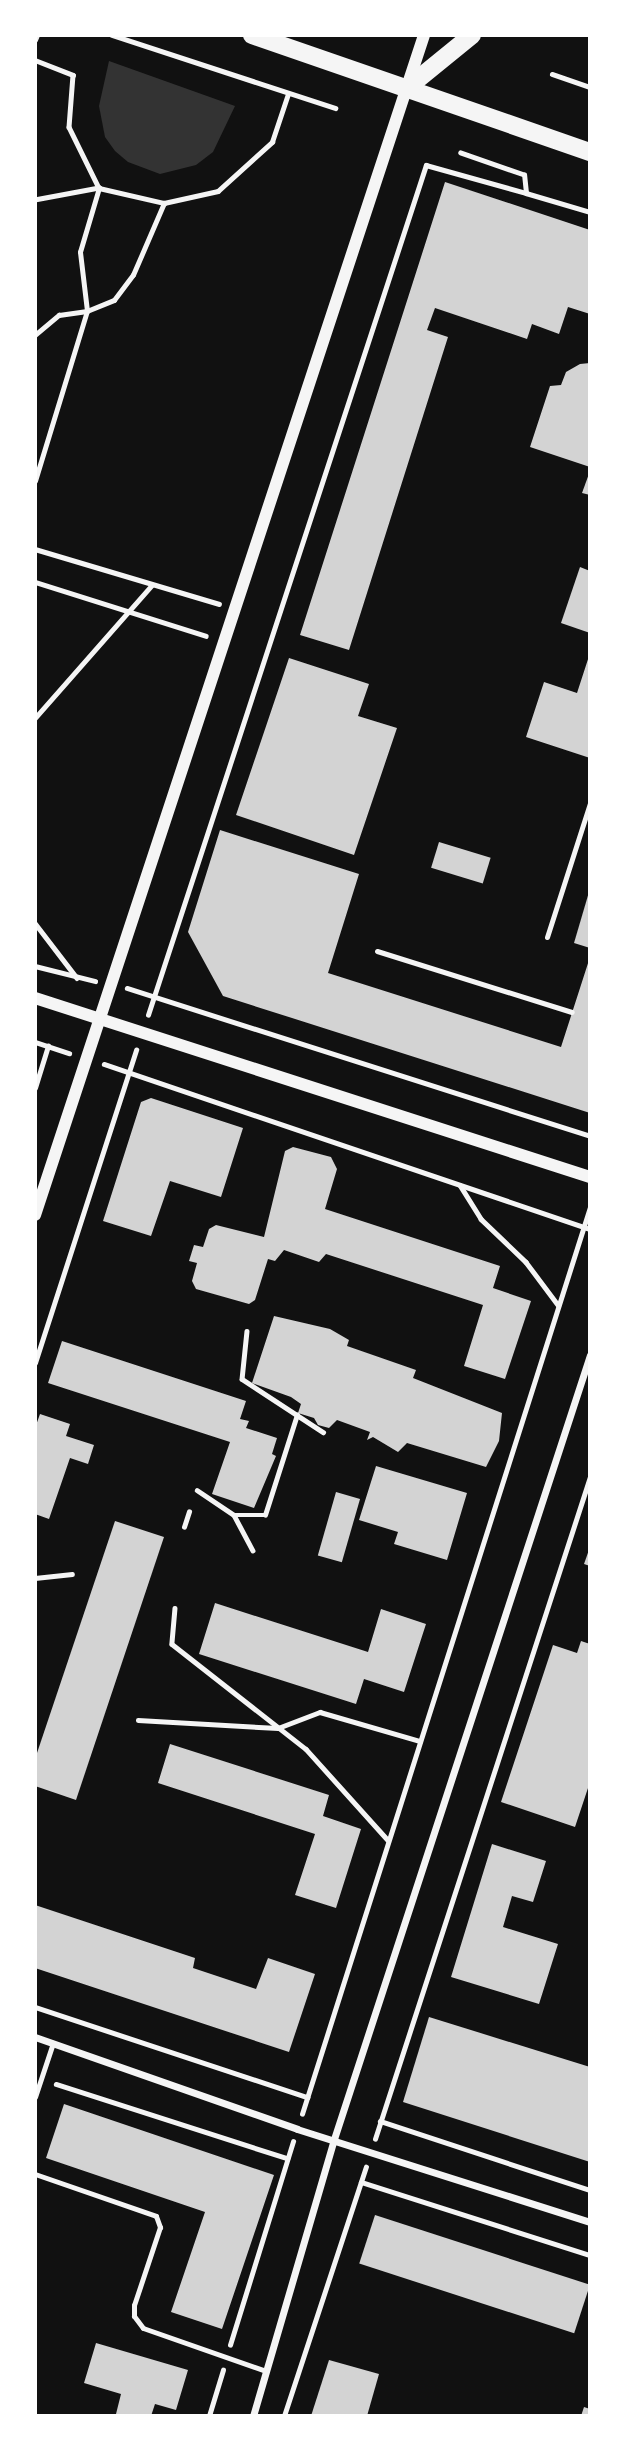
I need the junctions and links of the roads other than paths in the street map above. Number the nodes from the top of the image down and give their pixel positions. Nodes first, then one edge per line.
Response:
1 (252, 35) edge
2 (424, 35) edge
3 (472, 35) edge
4 (407, 88) junction
5 (590, 152) edge
6 (590, 803) edge
7 (547, 937) dead end
8 (377, 951) dead end
9 (35, 998) edge
10 (572, 1012) dead end
11 (98, 1019) junction
12 (590, 1177) edge
13 (35, 1215) edge
14 (590, 1355) edge
15 (35, 2036) edge
16 (53, 2043) junction
17 (35, 2097) edge
18 (334, 2139) junction
19 (35, 2174) edge
20 (590, 2222) edge
21 (266, 2371) junction
22 (253, 2416) edge

1 - 4 main road
2 - 4 street
3 - 4 main road
4 - 5 main road
4 - 11 street
6 - 7 lane
8 - 10 lane
9 - 11 street
11 - 12 street
11 - 13 street
14 - 18 street
15 - 16 street
16 - 17 lane
16 - 18 street
18 - 20 street
18 - 21 street
19 - 21 lane
21 - 22 street

